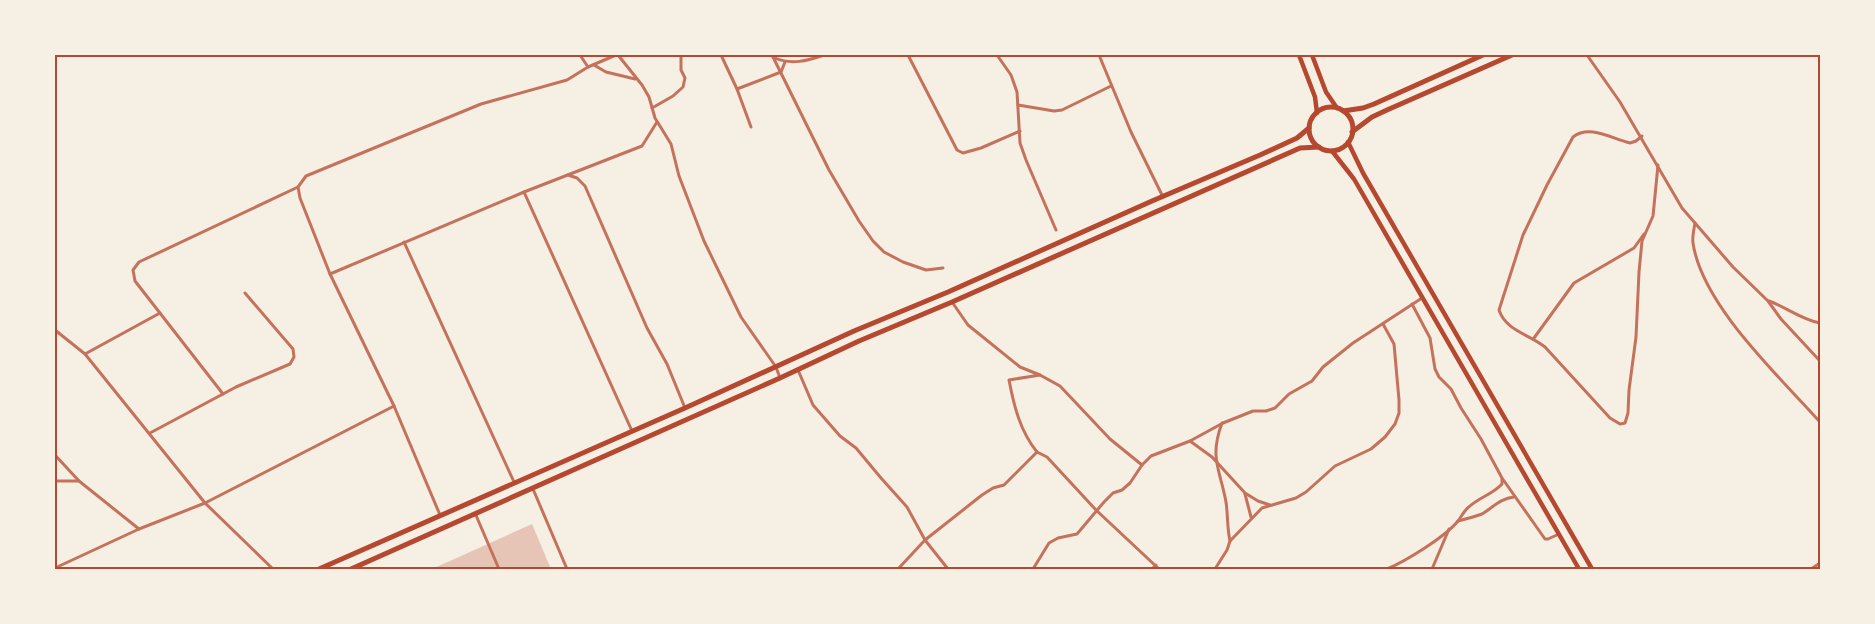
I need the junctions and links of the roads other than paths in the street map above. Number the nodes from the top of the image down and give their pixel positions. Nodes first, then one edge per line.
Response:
1 (580, 55) edge
2 (617, 55) edge
3 (681, 55) edge
4 (721, 55) edge
5 (824, 55) edge
6 (908, 55) edge
7 (997, 55) edge
8 (1099, 55) edge
9 (1299, 55) edge
10 (1312, 55) edge
11 (1483, 55) edge
12 (1512, 55) edge
13 (1587, 55) edge
14 (773, 56) edge
15 (785, 62) junction
16 (594, 65) junction
17 (588, 67) junction
18 (781, 72) junction
19 (637, 79) junction
20 (1111, 86) junction
21 (737, 89) junction
22 (1018, 105) junction
23 (652, 108) junction
24 (1336, 108) junction
25 (1343, 111) junction
26 (1317, 112) junction
27 (657, 122) junction
28 (751, 127) dead end
29 (1309, 128) junction
30 (1020, 131) junction
31 (1352, 132) junction
32 (1642, 136) junction
33 (1348, 142) junction
34 (1319, 147) junction
35 (1332, 150) junction
36 (1658, 164) junction
37 (568, 175) junction
38 (298, 187) junction
39 (524, 192) junction
40 (1163, 197) junction
41 (1695, 223) junction
42 (1647, 229) junction
43 (1056, 230) dead end
44 (404, 242) junction
45 (943, 268) dead end
46 (330, 274) junction
47 (245, 293) dead end
48 (1422, 298) junction
49 (1768, 301) junction
50 (952, 302) junction
51 (1412, 304) junction
52 (160, 314) junction
53 (1820, 323) edge
54 (1383, 324) junction
55 (55, 330) edge
56 (1534, 338) junction
57 (86, 354) junction
58 (1820, 361) edge
59 (776, 367) junction
60 (798, 370) junction
61 (1040, 375) junction
62 (780, 378) junction
63 (223, 394) junction
64 (394, 406) junction
65 (685, 408) junction
66 (1820, 422) edge
67 (1223, 423) junction
68 (632, 432) junction
69 (150, 433) junction
70 (1190, 441) junction
71 (1037, 452) junction
72 (55, 455) edge
73 (1216, 461) junction
74 (1142, 466) junction
75 (1502, 478) junction
76 (55, 481) edge
77 (79, 481) junction
78 (514, 482) junction
79 (533, 488) junction
80 (1245, 493) junction
81 (1514, 498) junction
82 (205, 503) junction
83 (1271, 505) junction
84 (1096, 510) junction
85 (475, 513) junction
86 (440, 515) junction
87 (1251, 517) junction
88 (1458, 521) junction
89 (1450, 528) junction
90 (139, 529) junction
91 (1559, 534) junction
92 (386, 539) junction
93 (925, 540) junction
94 (1230, 541) junction
95 (390, 551) junction
96 (1820, 563) edge
97 (1156, 565) junction
98 (55, 568) edge
99 (273, 569) edge
100 (319, 569) edge
101 (351, 569) edge
102 (499, 569) edge
103 (567, 569) edge
104 (898, 569) edge
105 (948, 569) edge
106 (1033, 569) edge
107 (1152, 569) edge
108 (1159, 569) edge
109 (1215, 569) edge
110 (1387, 569) edge
111 (1432, 569) edge
112 (1579, 569) edge
113 (1592, 569) edge
114 (1811, 569) edge

1 - 17 street
2 - 16 street
2 - 19 street
3 - 23 street
4 - 21 street
5 - 15 street
6 - 30 street
7 - 22 street
8 - 20 street
9 - 26 main road
10 - 24 main road
11 - 25 main road
12 - 31 main road
13 - 32 street
14 - 15 street
14 - 18 street
15 - 18 street
16 - 17 street
16 - 19 street
17 - 38 street
18 - 21 street
18 - 45 street
19 - 23 street
20 - 22 street
20 - 40 street
21 - 28 street
22 - 30 street
23 - 27 street
24 - 25 main road
24 - 26 main road
25 - 31 main road
26 - 29 main road
27 - 37 street
27 - 59 street
29 - 34 main road
29 - 40 main road
30 - 43 street
31 - 33 main road
32 - 36 street
32 - 56 street
33 - 35 main road
33 - 113 main road
34 - 35 main road
34 - 50 main road
35 - 48 main road
36 - 41 street
36 - 42 street
37 - 39 street
37 - 65 street
38 - 46 street
38 - 52 street
39 - 44 street
39 - 68 street
40 - 59 main road
41 - 49 street
41 - 66 street
42 - 56 street
42 - 56 street
44 - 46 street
44 - 78 street
46 - 64 street
47 - 63 street
48 - 51 street
48 - 91 main road
49 - 53 street
49 - 58 street
50 - 60 main road
50 - 61 street
51 - 54 street
51 - 75 street
52 - 57 street
52 - 63 street
54 - 67 street
54 - 83 street
55 - 57 street
57 - 69 street
59 - 62 street
59 - 65 main road
60 - 62 main road
60 - 93 street
61 - 71 street
61 - 74 street
62 - 79 main road
63 - 69 street
64 - 82 street
64 - 86 street
65 - 68 main road
67 - 70 street
67 - 73 street
68 - 78 main road
69 - 82 street
70 - 73 street
70 - 74 street
71 - 84 street
71 - 93 street
72 - 77 street
73 - 80 street
73 - 94 street
74 - 84 street
75 - 81 street
75 - 88 street
76 - 77 street
77 - 90 street
78 - 86 main road
79 - 85 main road
79 - 103 street
80 - 83 street
80 - 87 street
81 - 88 street
81 - 91 street
82 - 90 street
82 - 99 street
83 - 87 street
84 - 97 street
84 - 106 street
85 - 95 main road
85 - 102 street
86 - 92 main road
87 - 94 street
88 - 89 street
89 - 110 street
89 - 111 street
90 - 98 street
91 - 112 main road
92 - 95 main road
92 - 100 main road
93 - 104 street
93 - 105 street
94 - 109 street
95 - 101 main road
96 - 114 street
97 - 107 street
97 - 108 street

